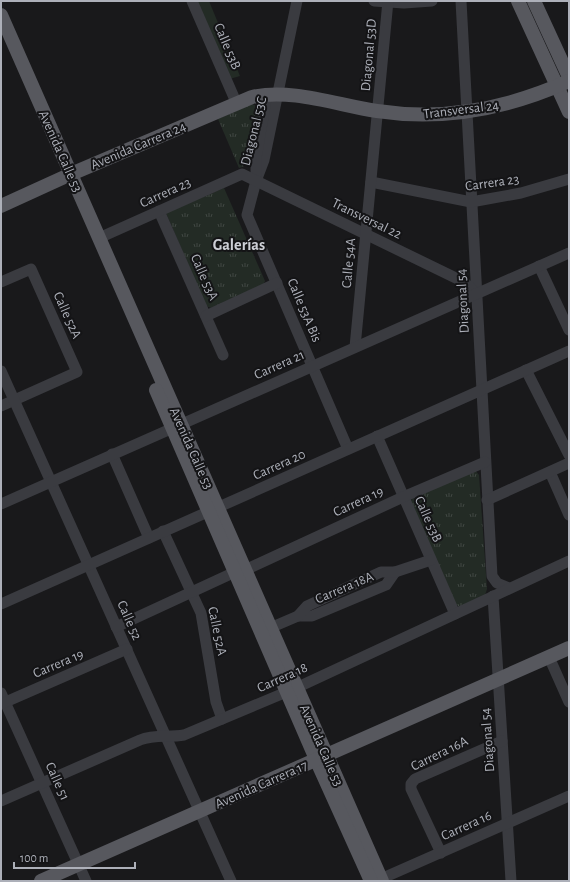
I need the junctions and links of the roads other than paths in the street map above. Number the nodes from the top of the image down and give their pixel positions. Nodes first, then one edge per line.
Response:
1 (192, 1) edge
2 (297, 1) edge
3 (374, 1) edge
4 (432, 1) edge
5 (461, 1) edge
6 (518, 1) edge
7 (534, 1) edge
8 (388, 2) edge
9 (1, 15) edge
10 (1, 39) edge
11 (569, 77) edge
12 (563, 83) edge
13 (272, 94) junction
14 (236, 102) junction
15 (378, 111) junction
16 (468, 111) junction
17 (569, 112) edge
18 (242, 174) joint
19 (67, 176) junction
20 (569, 179) edge
21 (256, 181) junction
22 (371, 182) junction
23 (471, 202) junction
24 (1, 206) edge
25 (159, 211) junction
26 (366, 234) junction
27 (100, 238) junction
28 (569, 253) edge
29 (539, 266) junction
30 (1, 282) edge
31 (277, 284) junction
32 (476, 293) junction
33 (206, 316) junction
34 (569, 330) edge
35 (355, 346) junction
36 (569, 351) edge
37 (224, 355) dead end
38 (312, 366) junction
39 (526, 370) junction
40 (1, 371) edge
41 (481, 391) junction
42 (14, 401) junction
43 (1, 406) edge
44 (177, 425) junction
45 (377, 436) junction
46 (348, 449) junction
47 (112, 454) junction
48 (569, 455) edge
49 (485, 462) junction
50 (569, 463) edge
51 (550, 472) junction
52 (50, 481) junction
53 (403, 497) junction
54 (487, 500) junction
55 (1, 504) edge
56 (213, 509) junction
57 (569, 515) edge
58 (163, 531) junction
59 (149, 538) junction
60 (431, 560) junction
61 (569, 561) edge
62 (88, 564) junction
63 (240, 571) junction
64 (509, 588) junction
65 (191, 592) junction
66 (493, 596) junction
67 (1, 604) edge
68 (455, 614) junction
69 (116, 627) junction
70 (270, 628) junction
71 (569, 648) edge
72 (127, 649) junction
73 (549, 657) junction
74 (498, 679) junction
75 (291, 690) junction
76 (2, 699) edge
77 (569, 702) edge
78 (222, 719) junction
79 (166, 736) junction
80 (502, 740) junction
81 (321, 757) junction
82 (42, 782) junction
83 (569, 796) edge
84 (1, 801) edge
85 (200, 811) junction
86 (507, 824) junction
87 (441, 852) junction
88 (78, 864) junction
89 (378, 880) edge
90 (40, 881) edge
91 (86, 881) edge
92 (231, 881) edge
93 (511, 881) edge

1 - 14 street, Calle 53B
2 - 13 street, Diagonal 53C
3 - 8 street
4 - 8 street
5 - 16 street, Diagonal 54
6 - 12 main road
7 - 11 main road
8 - 15 street, Diagonal 53D
9 - 19 main road, Avenida Calle 53
10 - 19 main road, Avenida Calle 53
12 - 16 main road, Transversal 24
12 - 17 main road
13 - 14 main road, Avenida Carrera 24
13 - 15 main road, Transversal 24
13 - 21 street, Diagonal 53C
14 - 19 main road, Avenida Carrera 24
15 - 16 main road, Transversal 24
15 - 22 street, Calle 54A
16 - 23 street, Diagonal 54
18 - 21 street, Transversal 22
18 - 25 street, Carrera 23
19 - 24 main road, Avenida Carrera 24
19 - 27 main road, Avenida Calle 53
19 - 44 main road, Avenida Calle 53
20 - 23 street, Carrera 23
21 - 26 street, Transversal 22
21 - 31 street, Calle 53A Bis
22 - 23 street, Carrera 23
22 - 26 street, Calle 54A
23 - 32 street, Diagonal 54
25 - 27 street, Carrera 23
25 - 33 street, Calle 53A
26 - 32 street, Transversal 22
26 - 35 street, Calle 54A
27 - 44 main road, Avenida Calle 53
28 - 29 street, Carrera 21
29 - 32 street, Carrera 21
29 - 34 street
30 - 42 street, Calle 52A
31 - 33 street
31 - 38 street, Calle 53A Bis
32 - 35 street, Carrera 21
32 - 41 street, Diagonal 54
33 - 37 street, Calle 53A
35 - 38 street, Carrera 21
36 - 39 street, Carrera 20
38 - 44 street, Carrera 21
38 - 46 street, Calle 53A Bis
39 - 41 street, Carrera 20
39 - 48 street
40 - 42 street, Calle 52
41 - 45 street, Carrera 20
41 - 49 street, Diagonal 54
42 - 43 street
42 - 52 street, Calle 52
44 - 47 street, Carrera 21
44 - 56 main road, Avenida Calle 53
45 - 46 street, Carrera 20
45 - 53 street, Calle 53B
46 - 56 street, Carrera 20
47 - 52 street, Carrera 21
47 - 59 street
49 - 53 street, Carrera 19
49 - 54 street, Diagonal 54
50 - 51 street
51 - 54 street
51 - 57 street
52 - 55 street, Carrera 21
52 - 62 street, Calle 52
53 - 60 street, Calle 53B
53 - 63 street, Carrera 19
54 - 64 street, Diagonal 54
56 - 58 street, Carrera 20
56 - 63 main road, Avenida Calle 53
58 - 59 street, Carrera 20
58 - 65 street, Calle 52A
59 - 62 street, Carrera 20
60 - 68 street, Calle 53B
60 - 70 street, Carrera 18A
61 - 64 street, Carrera 18
62 - 67 street, Carrera 20
62 - 69 street, Calle 52
63 - 65 street, Carrera 19
63 - 70 main road, Avenida Calle 53
63 - 75 main road, Avenida Calle 53
64 - 66 street, Carrera 18
65 - 69 street, Carrera 19
65 - 78 street, Calle 52A
66 - 68 street, Carrera 18
66 - 74 street, Diagonal 54
68 - 75 street, Carrera 18
69 - 72 street, Calle 52
70 - 75 main road, Avenida Calle 53
71 - 73 main road, Avenida Carrera 17
72 - 76 street, Carrera 19
72 - 79 street, Calle 52
73 - 74 main road, Avenida Carrera 17
73 - 77 street
74 - 80 street, Diagonal 54
74 - 81 main road, Avenida Carrera 17
75 - 78 street, Carrera 18
75 - 81 main road, Avenida Calle 53
76 - 82 street, Calle 51
78 - 79 street, Carrera 18
79 - 82 street, Carrera 18
79 - 85 street, Calle 52
80 - 86 street, Diagonal 54
80 - 87 street, Carrera 16A
81 - 85 main road, Avenida Carrera 17
81 - 89 main road, Avenida Calle 53
82 - 84 street, Carrera 18
82 - 88 street, Calle 51
83 - 86 street, Carrera 16
85 - 88 main road, Avenida Carrera 17
85 - 92 street, Calle 52
86 - 87 street, Carrera 16
86 - 93 street, Diagonal 54
87 - 89 street, Carrera 16
88 - 90 main road, Avenida Carrera 17
88 - 91 street, Calle 51

